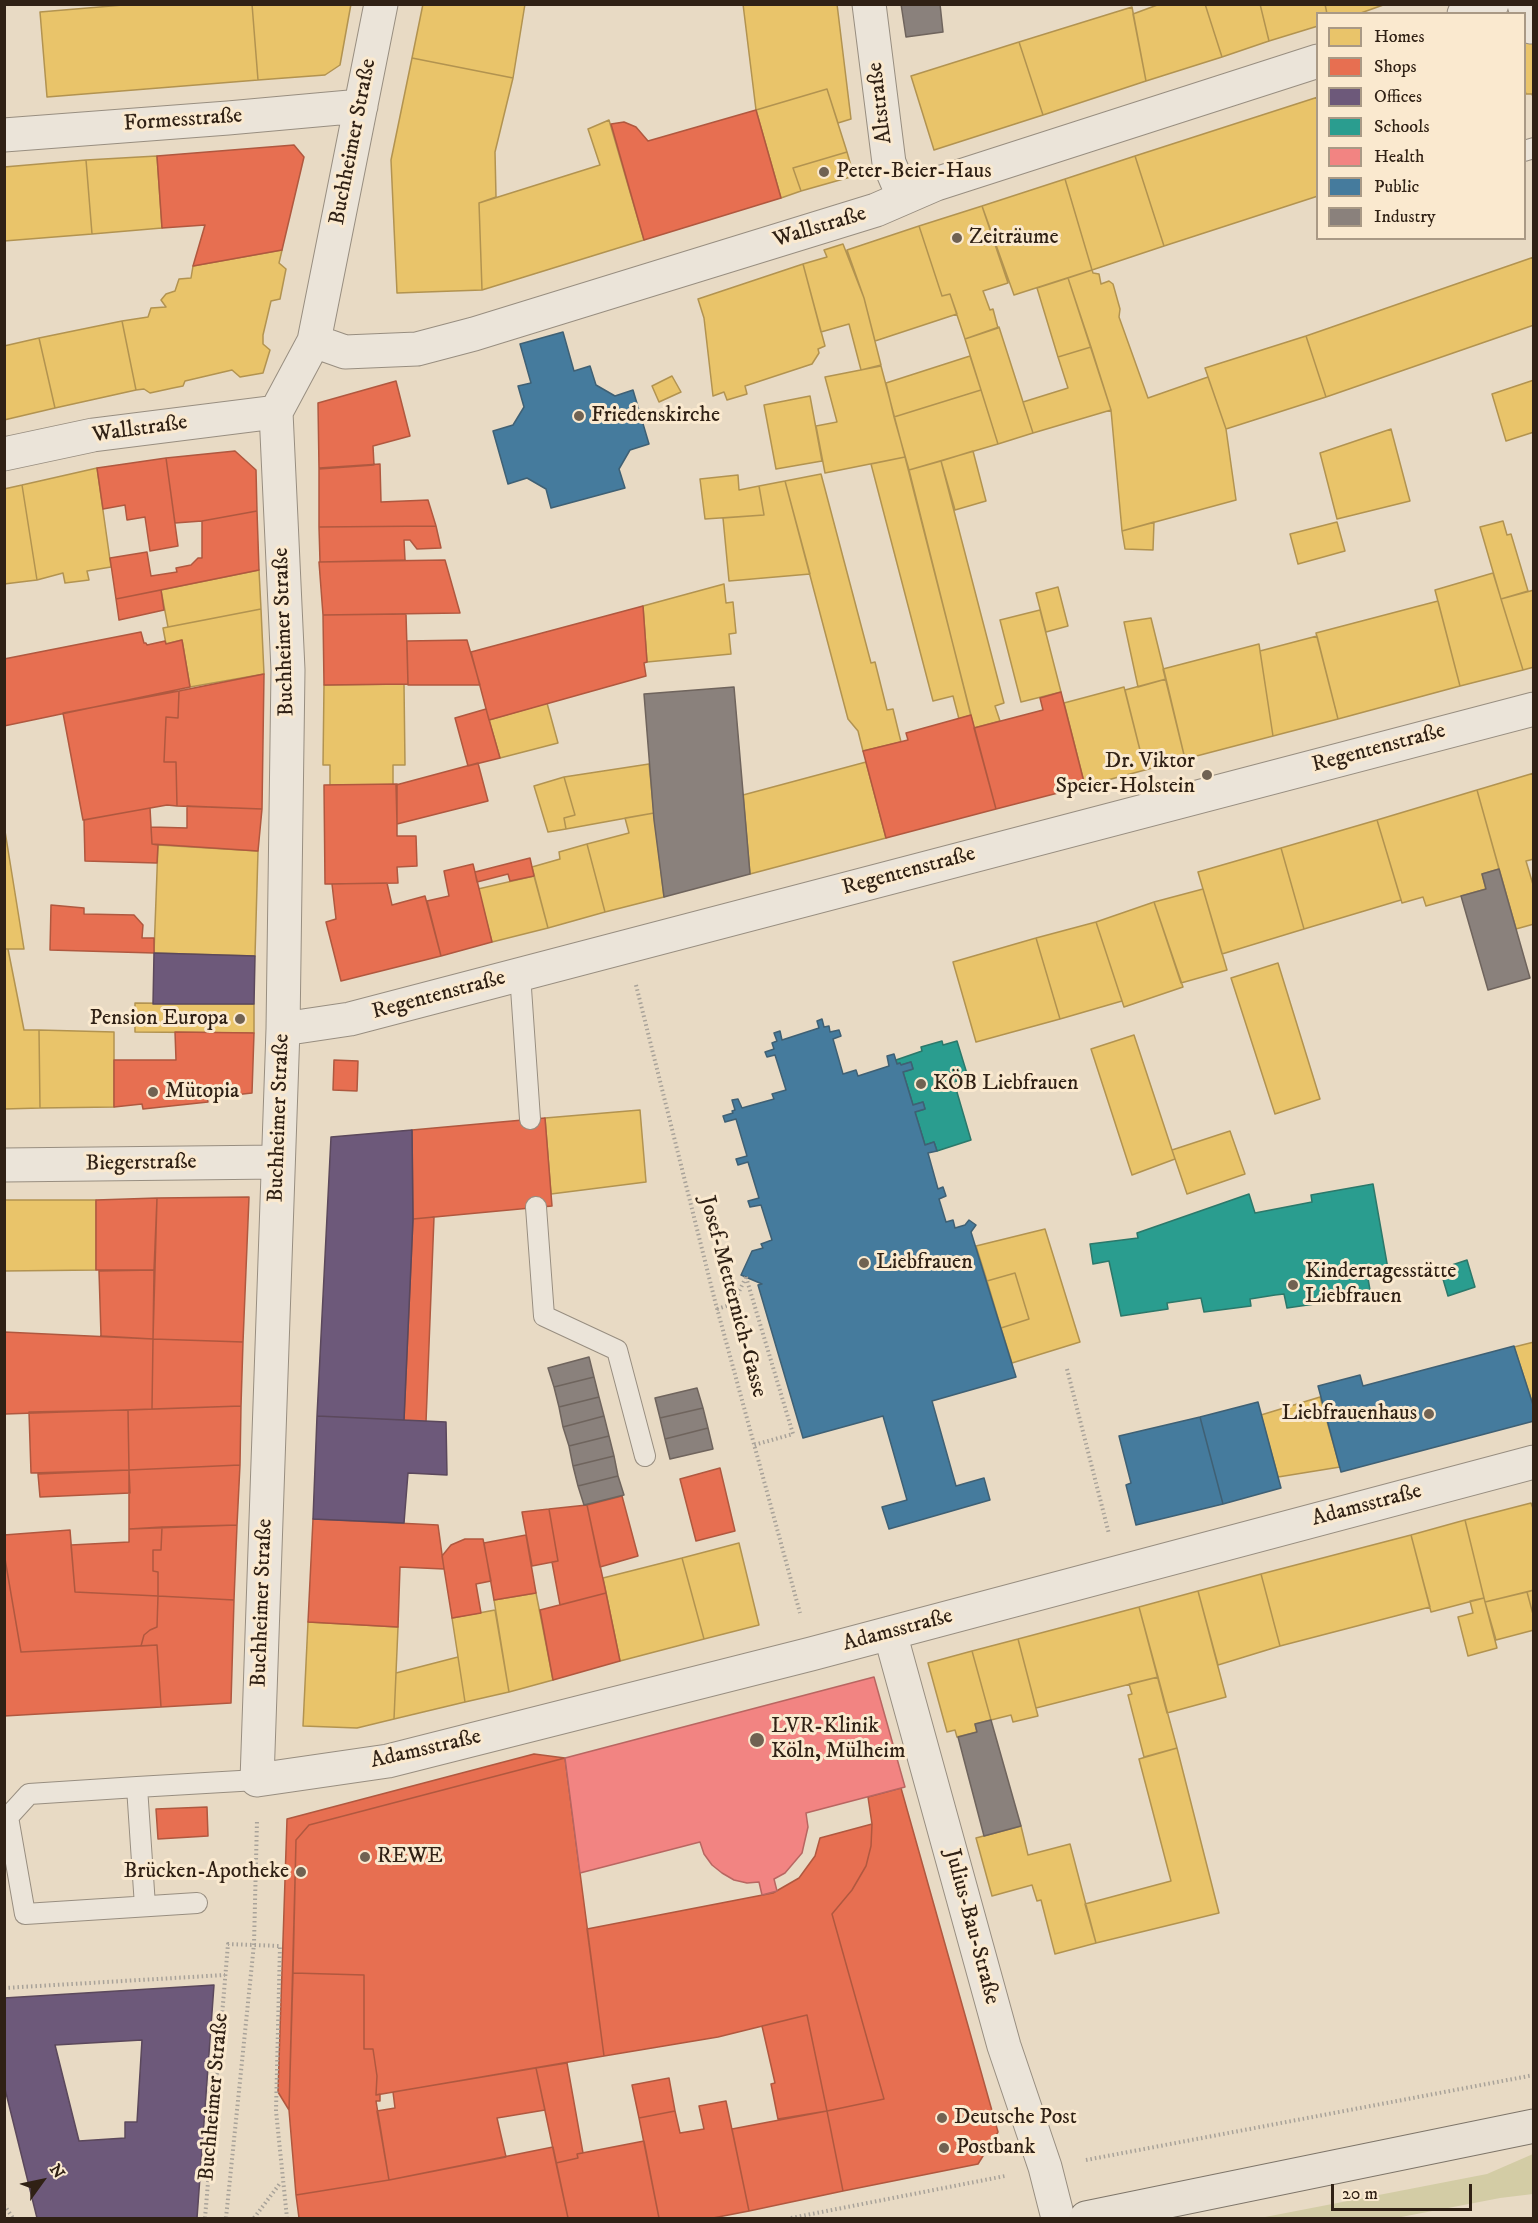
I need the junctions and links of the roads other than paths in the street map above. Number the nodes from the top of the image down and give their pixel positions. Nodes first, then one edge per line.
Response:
1 (381, 4) edge
2 (869, 4) edge
3 (1492, 4) edge
4 (1470, 12) edge
5 (1316, 61) edge
6 (361, 106) junction
7 (4, 135) edge
8 (904, 198) junction
9 (314, 341) junction
10 (276, 412) junction
11 (4, 454) edge
12 (1533, 709) edge
13 (520, 974) junction
14 (283, 1029) junction
15 (530, 1119) dead end
16 (278, 1162) junction
17 (4, 1165) edge
18 (536, 1207) dead end
19 (645, 1456) dead end
20 (1533, 1462) edge
21 (890, 1633) junction
22 (257, 1780) junction
23 (137, 1787) junction
24 (197, 1903) dead end
25 (145, 1906) junction
26 (1533, 2126) edge
27 (1058, 2218) edge
28 (1086, 2218) edge

1 - 6 street, Buchheimer Straße
2 - 8 street, Altstraße
3 - 4 street
5 - 8 street, Wallstraße
6 - 7 street, Formesstraße
6 - 9 street, Buchheimer Straße
8 - 9 street, Wallstraße
9 - 10 street, Buchheimer Straße
10 - 11 street, Wallstraße
10 - 14 street, Buchheimer Straße
12 - 13 street, Regentenstraße
13 - 14 street, Regentenstraße
13 - 15 lane
14 - 16 street, Buchheimer Straße
16 - 17 street, Biegerstraße
16 - 22 street, Buchheimer Straße
18 - 19 lane
20 - 21 street, Adamsstraße
21 - 22 street, Adamsstraße
21 - 27 street, Julius-Bau-Straße
22 - 23 lane
23 - 25 lane
23 - 25 lane
24 - 25 lane
26 - 28 main road

